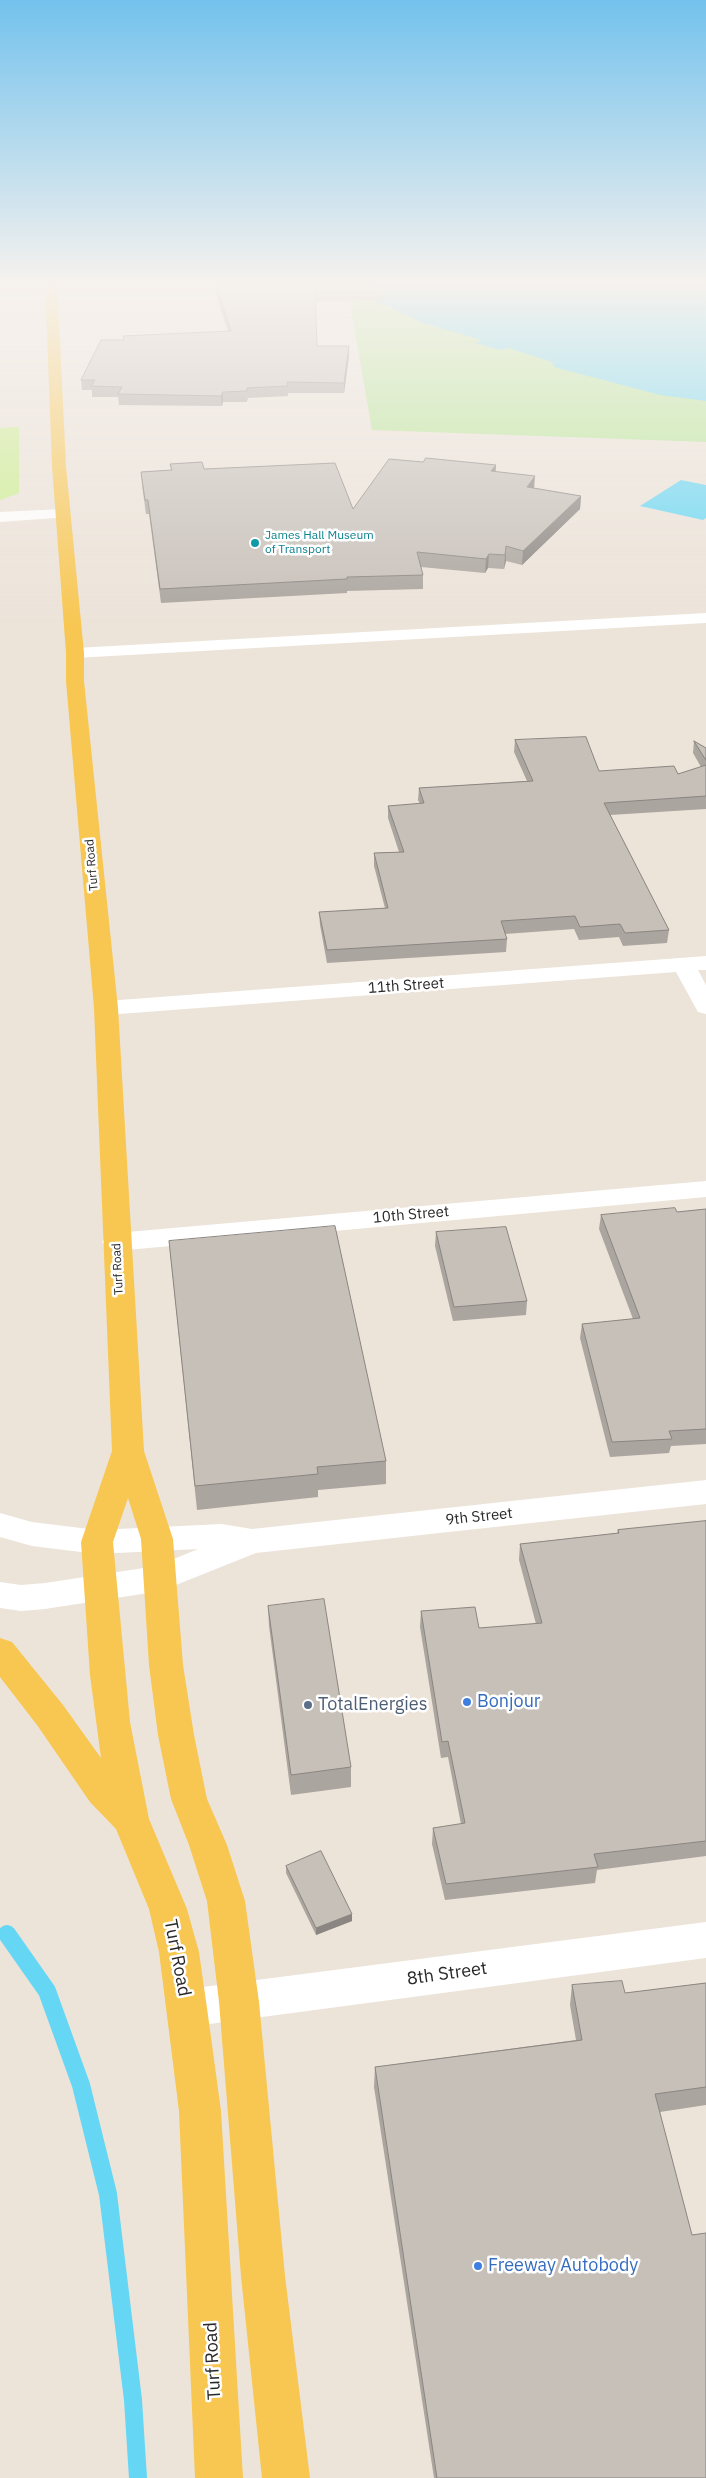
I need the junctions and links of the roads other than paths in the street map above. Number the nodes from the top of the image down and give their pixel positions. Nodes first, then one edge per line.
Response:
1 (57, 396) edge
2 (63, 514) junction
3 (0, 517) edge
4 (706, 618) edge
5 (75, 653) junction
6 (695, 964) edge
7 (706, 1007) edge
8 (106, 1008) junction
9 (706, 1189) edge
10 (116, 1242) junction
11 (128, 1451) junction
12 (706, 1492) edge
13 (0, 1525) edge
14 (157, 1539) junction
15 (97, 1542) junction
16 (252, 1542) junction
17 (161, 1578) junction
18 (101, 1587) junction
19 (0, 1595) edge
20 (0, 1652) edge
21 (130, 1819) junction
22 (706, 1940) edge
23 (239, 2002) junction
24 (187, 2008) junction
25 (219, 2478) edge
26 (286, 2478) edge

1 - 2 main road, Turf Road
2 - 3 street
2 - 5 main road, Turf Road
4 - 5 street
5 - 8 main road, Turf Road
6 - 7 street
6 - 8 street, 11th Street
8 - 10 main road, Turf Road
9 - 10 street, 10th Street
10 - 11 main road, Turf Road
11 - 14 main road, Turf Road
11 - 15 main road, Turf Road
12 - 16 street, 9th Street
13 - 15 street, 9th Street
14 - 15 street, 9th Street
14 - 16 street, 9th Street
14 - 17 main road, Turf Road
15 - 18 main road, Turf Road
16 - 17 street, 9th Street
17 - 18 street, 9th Street
17 - 23 main road, Turf Road
18 - 19 street, 9th Street
18 - 21 main road, Turf Road
20 - 21 main road
21 - 24 main road, Turf Road
22 - 23 street, 8th Street
23 - 24 street, 8th Street
23 - 26 main road, Turf Road
24 - 25 main road, Turf Road

